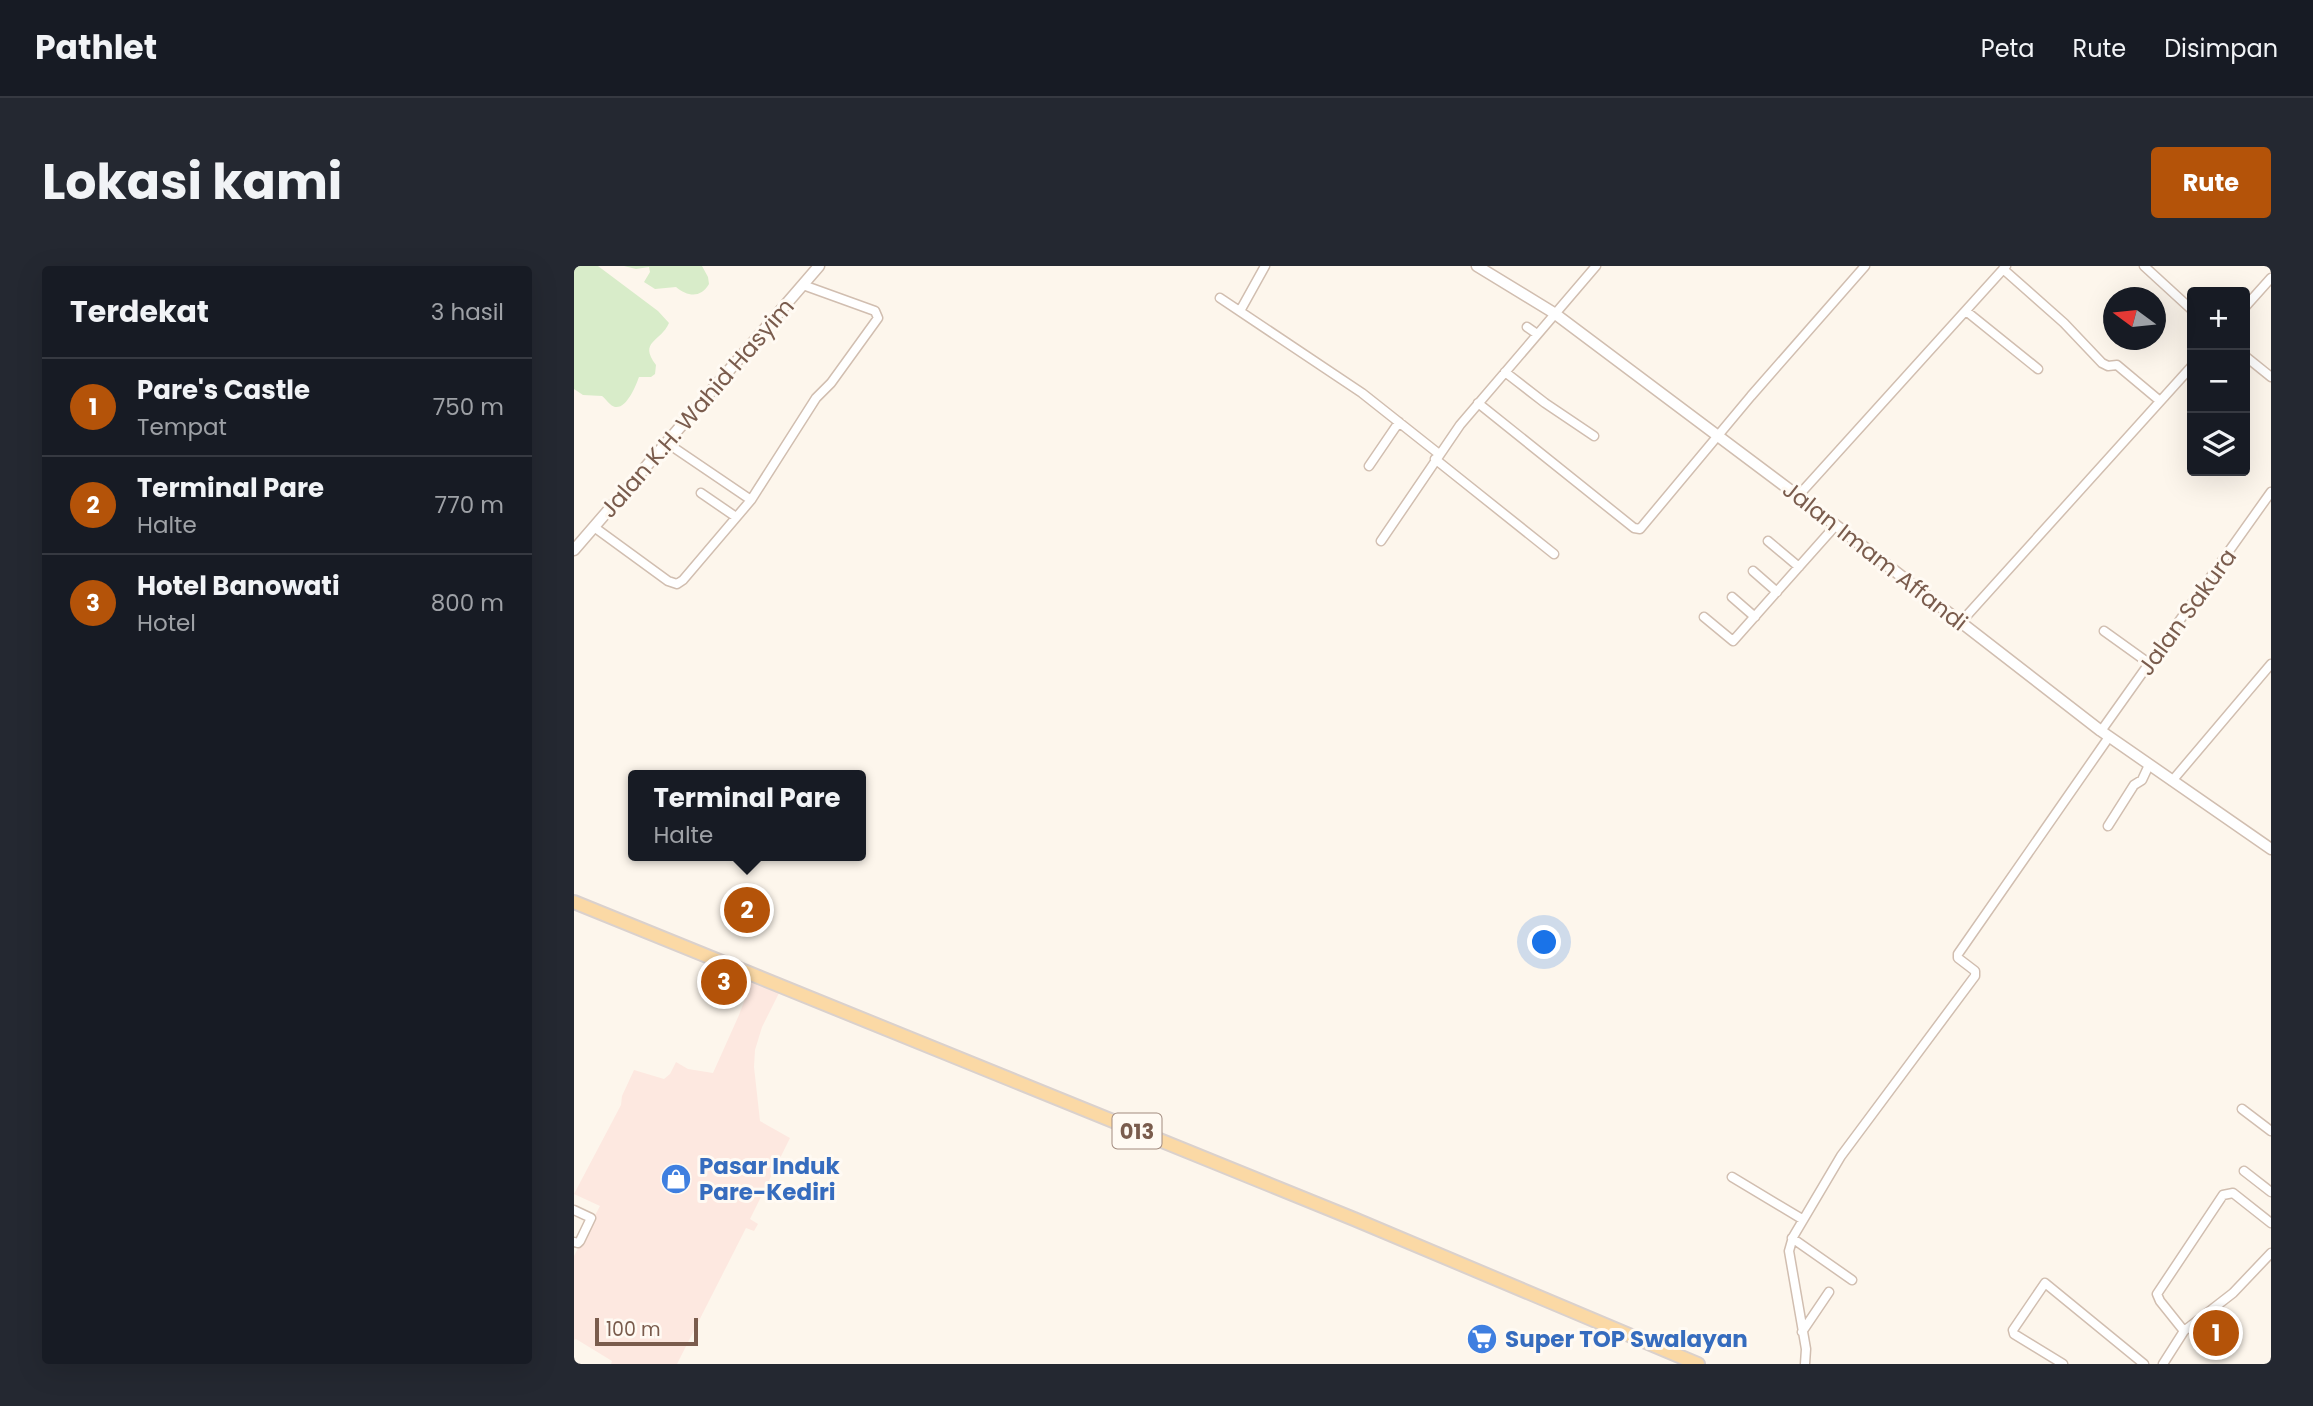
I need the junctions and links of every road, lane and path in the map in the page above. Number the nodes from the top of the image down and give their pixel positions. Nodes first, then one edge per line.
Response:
1 (819, 266) edge
2 (1265, 266) edge
3 (1477, 266) edge
4 (1596, 266) edge
5 (1865, 266) edge
6 (2144, 266) edge
7 (2005, 268) edge
8 (2271, 278) edge
9 (803, 285) junction
10 (1220, 298) dead end
11 (2250, 301) edge
12 (2187, 305) edge
13 (1240, 311) junction
14 (1966, 312) junction
15 (1554, 313) junction
16 (1527, 327) dead end
17 (1537, 334) junction
18 (2250, 360) edge
19 (2038, 369) dead end
20 (2187, 371) edge
21 (1505, 372) junction
22 (2271, 377) edge
23 (2160, 401) junction
24 (1478, 403) junction
25 (1399, 422) junction
26 (1594, 436) dead end
27 (1718, 436) junction
28 (667, 443) junction
29 (1437, 457) junction
30 (1369, 466) dead end
31 (2271, 492) edge
32 (701, 493) dead end
33 (1798, 496) junction
34 (751, 500) junction
35 (736, 517) junction
36 (1836, 525) junction
37 (594, 527) junction
38 (1381, 541) dead end
39 (1768, 541) dead end
40 (574, 550) edge
41 (1554, 554) dead end
42 (1798, 567) junction
43 (1753, 571) dead end
44 (1777, 592) junction
45 (1732, 597) dead end
46 (1704, 617) dead end
47 (1755, 617) junction
48 (1961, 622) junction
49 (2104, 631) dead end
50 (2150, 664) junction
51 (2271, 664) edge
52 (2105, 734) junction
53 (2149, 765) junction
54 (2172, 781) junction
55 (2108, 826) dead end
56 (2271, 849) edge
57 (574, 902) edge
58 (2242, 1109) dead end
59 (2271, 1131) edge
60 (2244, 1171) dead end
61 (1732, 1177) dead end
62 (2271, 1192) edge
63 (574, 1210) edge
64 (1802, 1219) junction
65 (2271, 1223) edge
66 (1793, 1238) junction
67 (574, 1242) edge
68 (2271, 1253) edge
69 (1852, 1280) dead end
70 (1829, 1292) dead end
71 (2184, 1331) junction
72 (1802, 1332) junction
73 (1698, 1364) edge
74 (1805, 1364) edge
75 (2063, 1364) edge
76 (2144, 1364) edge
77 (2163, 1364) edge

1 - 9 street, Jalan K.H. Wahid Hasyim
2 - 13 street
3 - 15 street, Jalan Imam Affandi
4 - 15 street
5 - 27 street
6 - 12 street
7 - 14 street
7 - 23 street
8 - 11 street
9 - 28 street, Jalan K.H. Wahid Hasyim
9 - 34 street
10 - 13 street
13 - 25 street
14 - 19 street
14 - 33 street
15 - 17 street
15 - 27 street, Jalan Imam Affandi
16 - 17 street
17 - 21 street
18 - 22 street
20 - 23 street
21 - 24 street
21 - 26 street
23 - 48 street
24 - 27 street
24 - 29 street
25 - 29 street
25 - 30 street
27 - 33 street, Jalan Imam Affandi
28 - 34 street
28 - 37 street, Jalan K.H. Wahid Hasyim
29 - 38 street
29 - 41 street
31 - 50 street, Jalan Sakura
32 - 35 street
33 - 36 street, Jalan Imam Affandi
34 - 35 street
35 - 37 street
36 - 42 street
36 - 48 street, Jalan Imam Affandi
37 - 40 street, Jalan K.H. Wahid Hasyim
39 - 42 street
42 - 44 street
43 - 44 street
44 - 47 street
45 - 47 street
46 - 47 street
48 - 52 street, Jalan Imam Affandi
49 - 50 street
50 - 52 street, Jalan Sakura
51 - 54 street
52 - 53 street, Jalan Imam Affandi
52 - 64 street, Jalan Sakura
53 - 54 street, Jalan Imam Affandi
53 - 55 street
54 - 56 street, Jalan Imam Affandi
57 - 73 main road, 013
58 - 59 street
60 - 62 street
61 - 64 street
63 - 67 street
64 - 66 street
65 - 71 street
66 - 69 street
66 - 72 street
68 - 71 street
70 - 72 street
71 - 77 street
72 - 74 street
75 - 76 street

